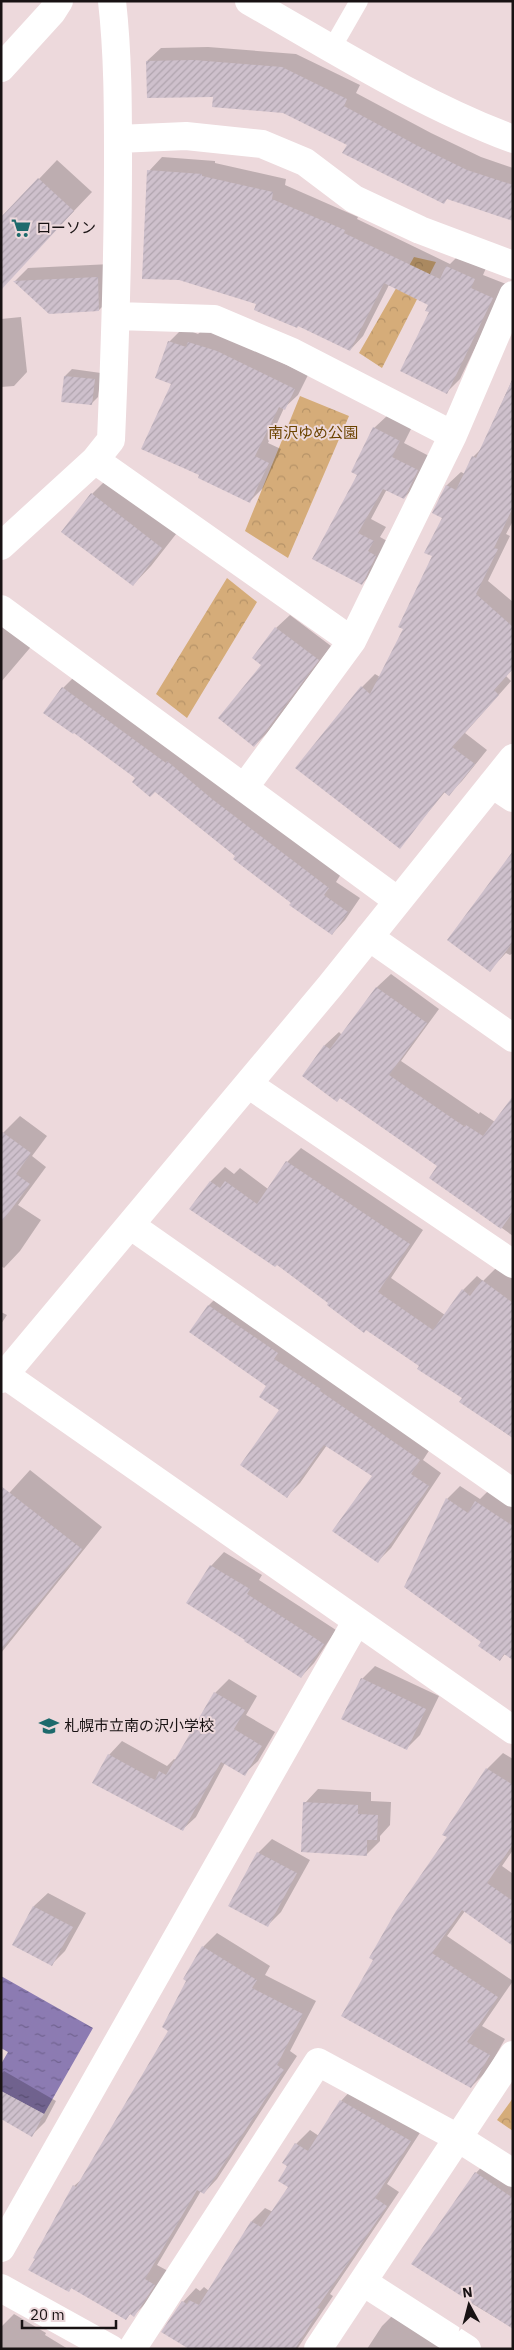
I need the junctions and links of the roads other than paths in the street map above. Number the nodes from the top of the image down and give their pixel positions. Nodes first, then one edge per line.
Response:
1 (59, 1) edge
2 (112, 1) edge
3 (249, 1) edge
4 (359, 1) edge
5 (332, 48) junction
6 (1, 68) edge
7 (513, 138) edge
8 (118, 139) junction
9 (513, 265) edge
10 (513, 295) edge
11 (116, 316) junction
12 (453, 435) junction
13 (95, 460) junction
14 (1, 546) edge
15 (1, 610) edge
16 (352, 641) junction
17 (513, 758) edge
18 (244, 788) junction
19 (502, 791) edge
20 (398, 901) junction
21 (369, 937) junction
22 (513, 1038) edge
23 (248, 1084) junction
24 (130, 1225) junction
25 (513, 1264) edge
26 (3, 1377) edge
27 (513, 1493) edge
28 (356, 1622) junction
29 (513, 1730) edge
30 (513, 2055) edge
31 (458, 2138) junction
32 (513, 2173) edge
33 (1, 2248) edge
34 (363, 2282) junction
35 (1, 2288) edge
36 (111, 2349) edge
37 (132, 2349) edge
38 (318, 2349) edge
39 (467, 2349) edge

1 - 6 street
2 - 8 street
3 - 5 street
4 - 5 lane
5 - 7 street
8 - 9 street
8 - 11 street
10 - 12 street
11 - 12 street
11 - 13 street
12 - 16 street
13 - 14 street
13 - 16 street
15 - 18 street
16 - 18 street
17 - 19 street
18 - 20 street
19 - 20 street
20 - 21 street
21 - 22 street
21 - 23 street
23 - 24 street
23 - 25 street
24 - 26 street
24 - 27 street
26 - 28 street
28 - 29 street
28 - 33 street
30 - 31 street
31 - 32 street
31 - 34 street
31 - 37 street
34 - 38 street
34 - 39 street
35 - 36 street

